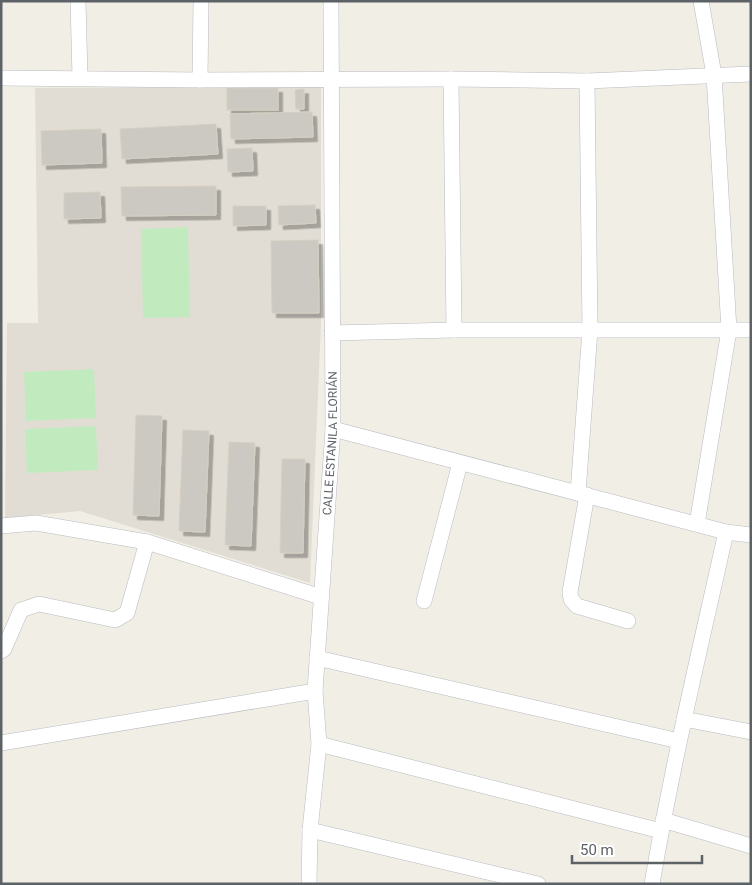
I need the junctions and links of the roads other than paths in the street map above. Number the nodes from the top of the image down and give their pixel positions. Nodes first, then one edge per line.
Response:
1 (78, 1) edge
2 (201, 1) edge
3 (331, 1) edge
4 (701, 1) edge
5 (751, 74) edge
6 (714, 76) junction
7 (1, 78) edge
8 (80, 78) junction
9 (331, 79) junction
10 (451, 79) junction
11 (200, 80) junction
12 (587, 81) junction
13 (454, 330) junction
14 (590, 330) junction
15 (729, 330) junction
16 (751, 330) edge
17 (332, 333) junction
18 (333, 429) junction
19 (460, 463) junction
20 (583, 494) junction
21 (697, 524) junction
22 (1, 526) edge
23 (726, 532) junction
24 (751, 536) edge
25 (147, 542) junction
26 (321, 597) junction
27 (424, 601) dead end
28 (628, 622) dead end
29 (1, 651) edge
30 (317, 658) junction
31 (315, 691) junction
32 (684, 719) junction
33 (751, 732) edge
34 (679, 741) junction
35 (1, 742) edge
36 (319, 744) junction
37 (662, 826) junction
38 (310, 830) junction
39 (751, 846) edge
40 (309, 884) edge
41 (538, 884) edge
42 (652, 884) edge

1 - 8 street
2 - 11 street
3 - 9 street, CALLE ESTANILA FLORIÁN
4 - 6 street
5 - 6 street
6 - 12 street
6 - 15 street
7 - 8 street
8 - 11 street
9 - 10 street
9 - 11 street
9 - 17 street, CALLE ESTANILA FLORIÁN
10 - 12 street
10 - 13 street
12 - 14 street
13 - 14 street
13 - 17 street
14 - 15 street
14 - 20 street
15 - 16 street
15 - 21 street
17 - 18 street, CALLE ESTANILA FLORIÁN
18 - 19 street
18 - 26 street, CALLE ESTANILA FLORIÁN
19 - 20 street
19 - 27 street
20 - 21 street
20 - 28 street
21 - 23 street
22 - 25 street
23 - 24 street
23 - 32 street
25 - 26 street
25 - 29 street
26 - 30 street, CALLE ESTANILA FLORIÁN
30 - 31 street, CALLE ESTANILA FLORIÁN
30 - 34 street
31 - 35 street
31 - 36 street, CALLE ESTANILA FLORIÁN
32 - 33 street
32 - 34 street
34 - 37 street
36 - 37 street
36 - 38 street, CALLE ESTANILA FLORIÁN
37 - 39 street
37 - 42 street
38 - 40 street, CALLE ESTANILA FLORIÁN
38 - 41 street

